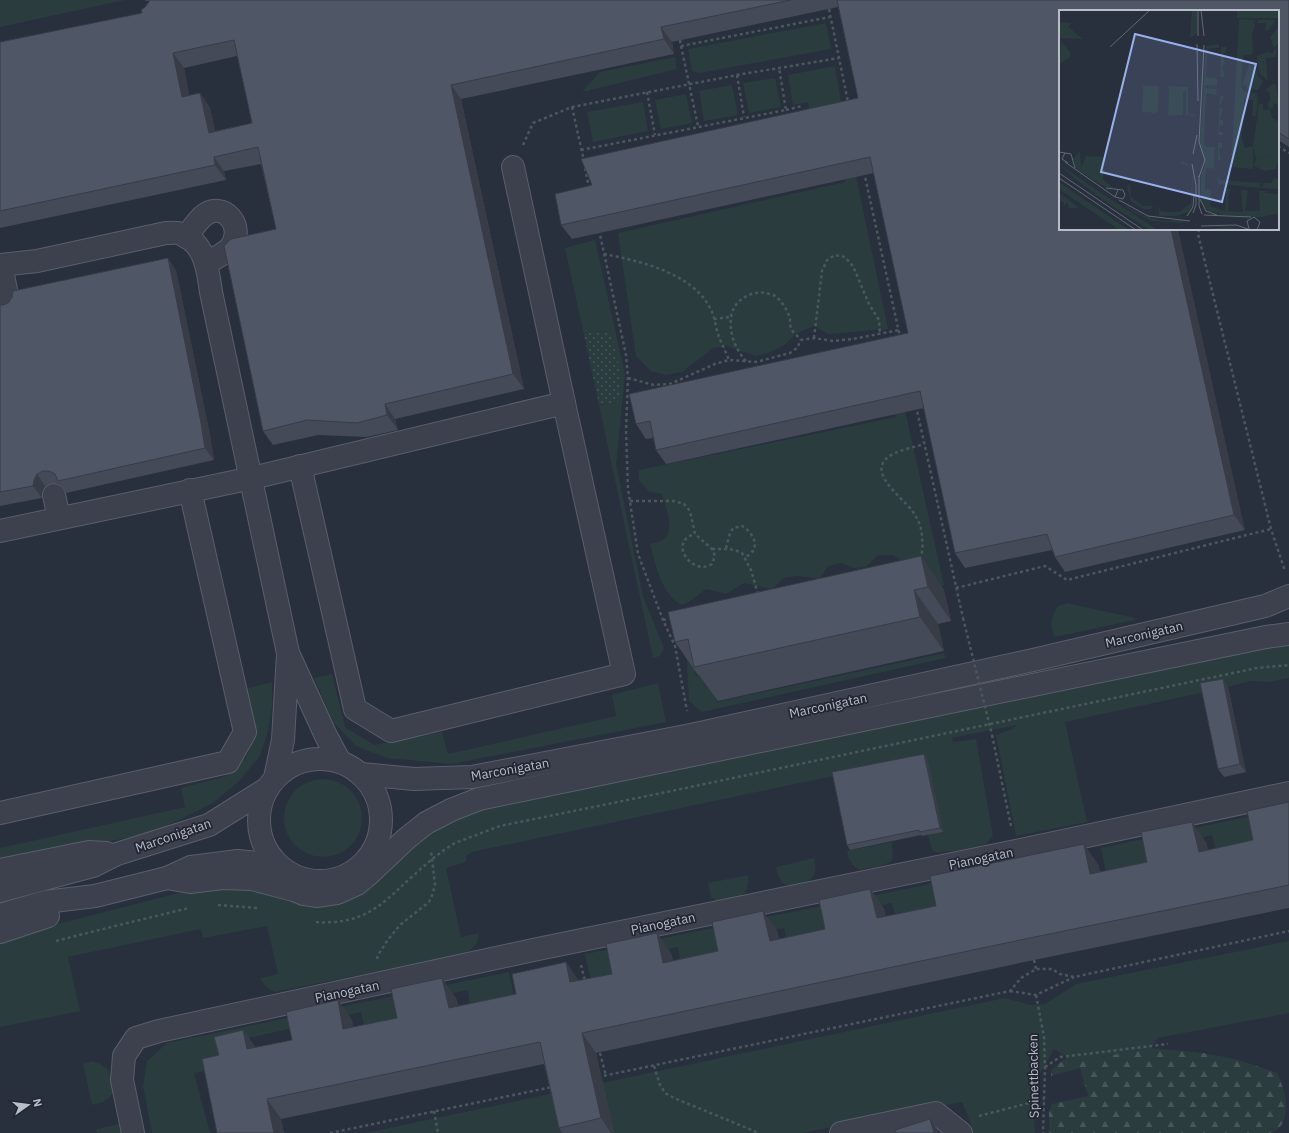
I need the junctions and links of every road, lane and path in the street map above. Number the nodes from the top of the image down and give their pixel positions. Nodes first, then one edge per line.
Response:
1 (829, 9) dead end
2 (830, 17) junction
3 (680, 40) edge
4 (681, 46) junction
5 (838, 58) junction
6 (779, 68) junction
7 (737, 75) junction
8 (690, 84) junction
9 (647, 92) junction
10 (849, 104) edge
11 (802, 106) dead end
12 (572, 107) junction
13 (786, 110) junction
14 (744, 117) junction
15 (698, 126) junction
16 (655, 135) junction
17 (1279, 147) edge
18 (581, 150) junction
19 (1289, 152) edge
20 (513, 167) joint
21 (863, 167) edge
22 (591, 194) edge
23 (597, 224) edge
24 (1199, 230) edge
25 (186, 237) junction
26 (604, 254) junction
27 (206, 262) junction
28 (0, 265) edge
29 (9, 306) edge
30 (730, 317) junction
31 (714, 319) junction
32 (899, 330) junction
33 (880, 334) junction
34 (814, 338) junction
35 (901, 338) edge
36 (801, 340) junction
37 (729, 360) junction
38 (746, 361) junction
39 (628, 378) junction
40 (564, 403) junction
41 (916, 406) edge
42 (924, 444) junction
43 (300, 466) junction
44 (252, 478) junction
45 (190, 490) junction
46 (54, 495) edge
47 (630, 501) junction
48 (59, 518) junction
49 (1271, 529) junction
50 (0, 531) edge
51 (695, 534) junction
52 (726, 548) junction
53 (712, 549) junction
54 (745, 558) junction
55 (917, 560) edge
56 (1281, 560) dead end
57 (956, 588) junction
58 (1289, 596) edge
59 (760, 599) edge
60 (678, 617) edge
61 (663, 620) junction
62 (1289, 634) edge
63 (288, 653) junction
64 (1289, 665) edge
65 (689, 717) dead end
66 (340, 762) junction
67 (361, 774) junction
68 (271, 783) junction
69 (1289, 793) edge
70 (0, 813) edge
71 (395, 850) junction
72 (1016, 851) junction
73 (118, 854) junction
74 (364, 864) junction
75 (0, 870) edge
76 (167, 878) junction
77 (301, 878) junction
78 (0, 891) edge
79 (94, 896) junction
80 (211, 905) dead end
81 (196, 906) dead end
82 (263, 910) dead end
83 (0, 915) edge
84 (312, 922) dead end
85 (1289, 931) edge
86 (0, 932) edge
87 (53, 942) dead end
88 (562, 944) junction
89 (1034, 960) edge
90 (1036, 969) junction
91 (1074, 977) junction
92 (586, 987) edge
93 (1010, 991) junction
94 (1036, 995) junction
95 (1168, 1044) dead end
96 (600, 1053) edge
97 (654, 1066) junction
98 (1045, 1067) junction
99 (606, 1076) junction
100 (598, 1077) dead end
101 (559, 1085) edge
102 (1044, 1099) junction
103 (434, 1111) junction
104 (955, 1128) edge
105 (133, 1133) edge
106 (330, 1133) edge
107 (438, 1133) edge
108 (759, 1133) edge
109 (842, 1133) edge
110 (1043, 1133) edge

1 - 2 path
2 - 4 path
2 - 5 path
3 - 4 path
4 - 8 path
5 - 6 path
5 - 10 path
6 - 7 path
6 - 13 path
7 - 8 path
7 - 14 path
8 - 9 path
8 - 15 path
9 - 12 path
9 - 16 path
11 - 13 path
12 - 18 path
12 - 20 path
13 - 14 path
14 - 15 path
15 - 16 path
16 - 18 path
17 - 19 path
18 - 22 path
20 - 40 street
21 - 32 path
23 - 26 path
24 - 49 path
25 - 27 street
25 - 27 street
25 - 28 street
26 - 31 path
26 - 39 path
27 - 44 street
28 - 29 street
30 - 31 path
30 - 36 path
30 - 38 path
31 - 37 path
32 - 33 path
32 - 35 path
33 - 34 path
33 - 34 path
34 - 36 path
36 - 38 path
37 - 38 path
37 - 39 path
39 - 47 path
40 - 43 street
40 - 43 street
41 - 42 path
42 - 55 path
42 - 57 path
43 - 44 street
44 - 45 street
44 - 63 street
45 - 48 street
45 - 70 street
46 - 48 street
47 - 51 path
47 - 61 path
48 - 50 street
49 - 56 path
49 - 57 path
51 - 53 path
51 - 53 path
52 - 53 path
52 - 54 path
52 - 54 path
54 - 59 path
57 - 72 path, bridge
58 - 67 street, Marconigatan
60 - 61 path
61 - 65 path
62 - 71 street, Marconigatan
63 - 66 street
63 - 68 street
64 - 84 path
66 - 67 street
66 - 68 street
67 - 74 street
68 - 73 street, Marconigatan
68 - 77 street
69 - 72 street, Pianogatan
71 - 74 street, Marconigatan
71 - 76 street, Marconigatan
72 - 88 street, Pianogatan
73 - 75 street, Marconigatan
73 - 78 street, Marconigatan
74 - 77 street
76 - 77 street, Marconigatan
76 - 79 street, Marconigatan
79 - 83 street, Marconigatan
79 - 86 street, Marconigatan
80 - 82 path
81 - 87 path
85 - 91 path
88 - 92 path
88 - 105 street, Pianogatan
89 - 90 path
90 - 91 path
90 - 93 path
91 - 94 path
93 - 94 path
93 - 97 path
94 - 98 path, Spinettbacken
95 - 98 path
96 - 99 path
97 - 99 path
97 - 108 path
98 - 102 path, Spinettbacken
99 - 100 path
101 - 103 path
102 - 104 path
102 - 110 path, Spinettbacken
103 - 106 path
103 - 107 path
104 - 109 street

